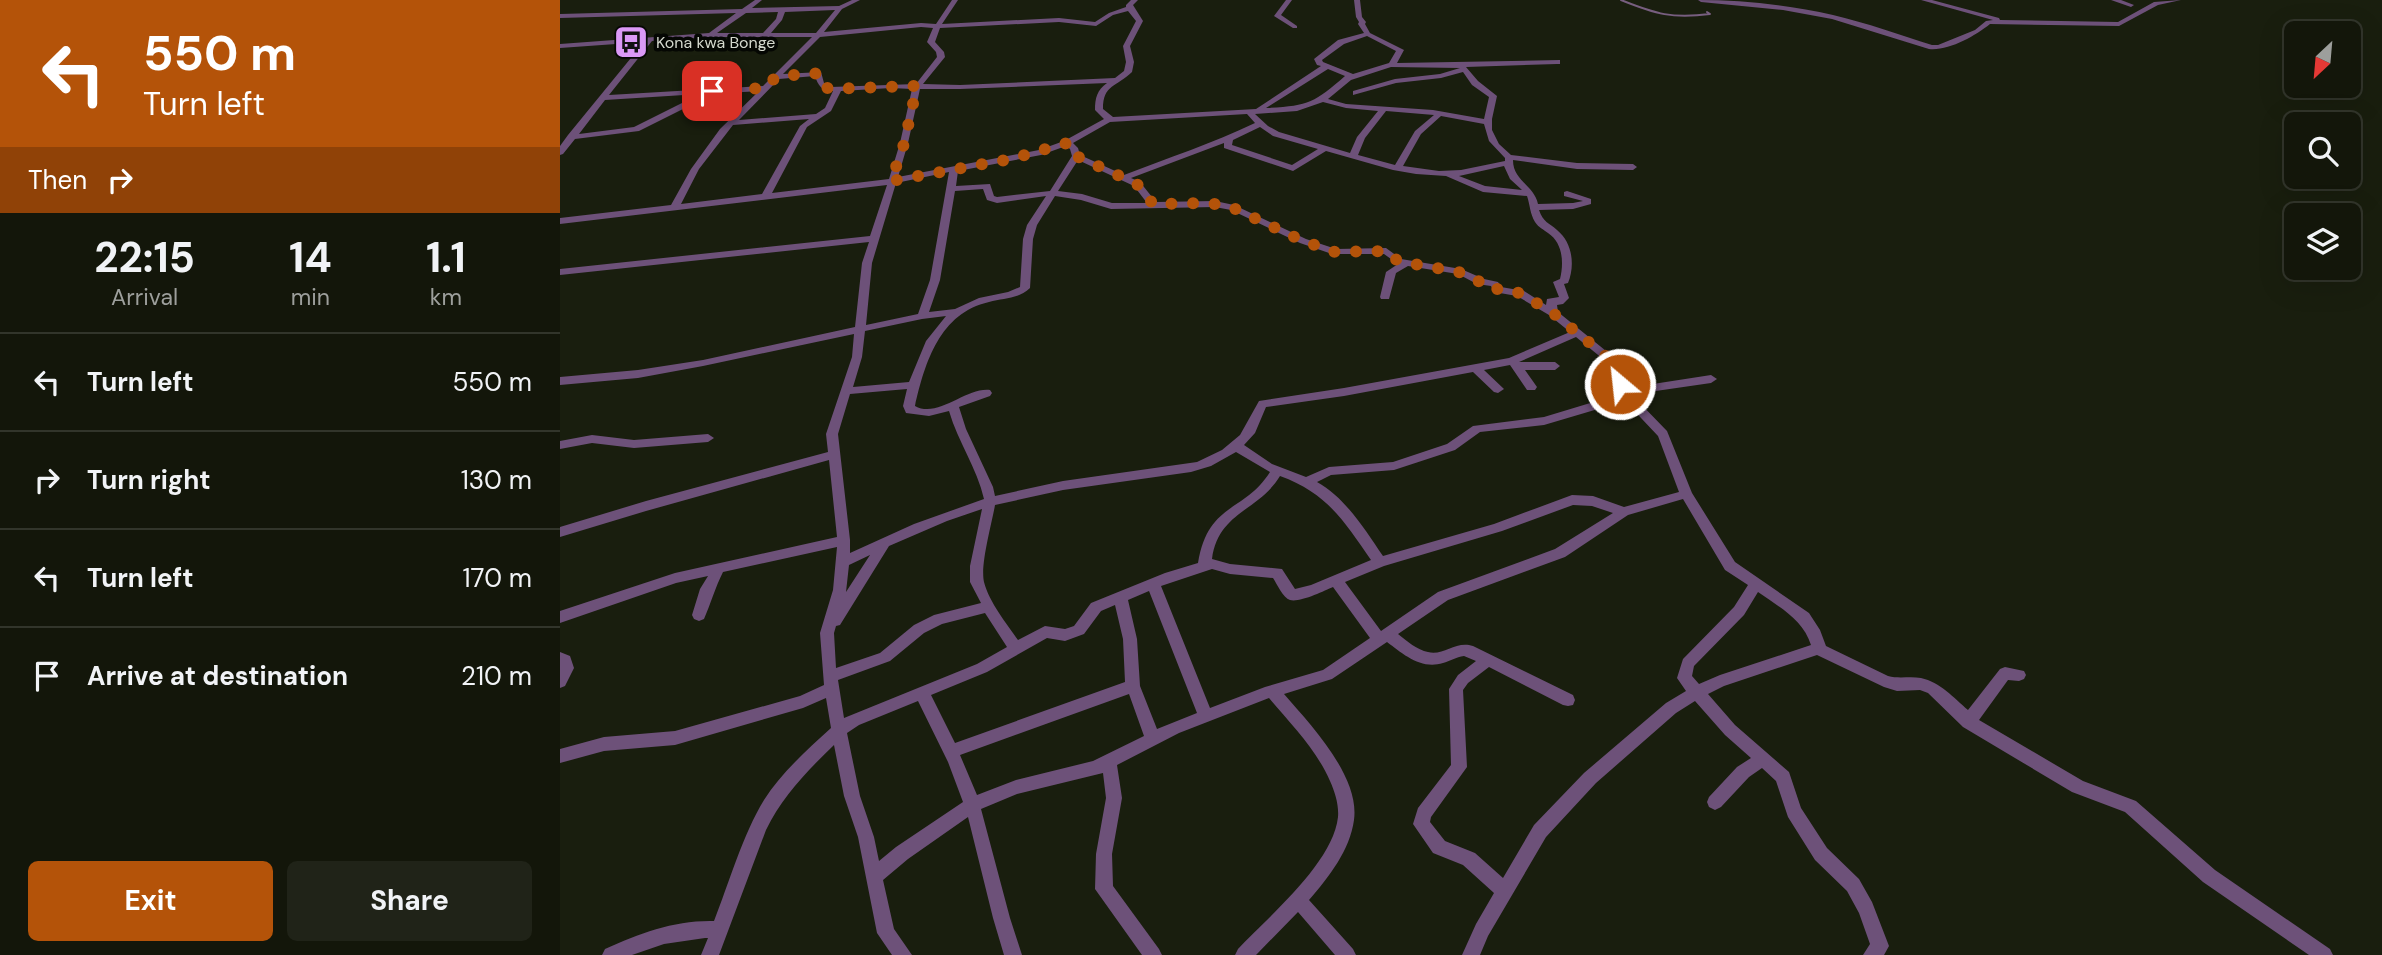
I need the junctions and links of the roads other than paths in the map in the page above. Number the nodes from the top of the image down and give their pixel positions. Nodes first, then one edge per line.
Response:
1 (759, 0) edge
2 (857, 0) edge
3 (955, 0) edge
4 (1135, 0) edge
5 (1289, 0) edge
6 (1357, 0) edge
7 (1701, 0) edge
8 (1924, 0) edge
9 (2114, 0) edge
10 (2178, 0) edge
11 (2131, 5) dead end
12 (840, 8) junction
13 (1130, 8) junction
14 (748, 9) junction
15 (782, 9) junction
16 (561, 11) edge
17 (2005, 21) junction
18 (936, 27) junction
19 (1295, 27) dead end
20 (1368, 34) junction
21 (711, 35) junction
22 (818, 35) junction
23 (764, 36) junction
24 (649, 40) junction
25 (560, 46) edge
26 (1557, 62) dead end
27 (1327, 65) junction
28 (1392, 65) junction
29 (1463, 67) junction
30 (1353, 76) junction
31 (776, 77) junction
32 (1113, 79) junction
33 (917, 86) junction
34 (764, 88) junction
35 (1337, 88) junction
36 (838, 89) junction
37 (712, 91) junction
38 (1356, 93) junction
39 (603, 98) junction
40 (1322, 100) junction
41 (1379, 108) junction
42 (1252, 111) junction
43 (1440, 113) junction
44 (816, 116) junction
45 (1111, 120) junction
46 (1487, 122) junction
47 (730, 123) junction
48 (1260, 124) junction
49 (571, 137) junction
50 (1225, 142) junction
51 (1067, 143) junction
52 (1326, 148) junction
53 (560, 152) edge
54 (1076, 156) junction
55 (1353, 156) junction
56 (1509, 160) junction
57 (1398, 167) junction
58 (1633, 167) dead end
59 (954, 169) junction
60 (1446, 172) junction
61 (1123, 178) junction
62 (891, 182) junction
63 (1142, 188) junction
64 (951, 189) junction
65 (1051, 193) junction
66 (1531, 194) junction
67 (1567, 194) dead end
68 (765, 198) junction
69 (1153, 204) junction
70 (1121, 205) junction
71 (1534, 207) junction
72 (674, 208) junction
73 (560, 221) edge
74 (873, 239) junction
75 (1406, 263) junction
76 (560, 272) edge
77 (1385, 297) dead end
78 (955, 312) junction
79 (1553, 313) junction
80 (922, 316) junction
81 (862, 329) junction
82 (1576, 333) junction
83 (1515, 364) junction
84 (1555, 366) dead end
85 (1476, 368) junction
86 (1711, 379) dead end
87 (560, 381) edge
88 (914, 385) junction
89 (1531, 387) dead end
90 (1498, 389) dead end
91 (846, 391) junction
92 (986, 393) dead end
93 (1628, 396) junction
94 (953, 405) junction
95 (708, 438) dead end
96 (560, 445) edge
97 (1239, 447) dead end
98 (833, 455) junction
99 (1277, 471) junction
100 (1307, 482) junction
101 (1686, 494) junction
102 (990, 500) junction
103 (1623, 512) junction
104 (560, 532) edge
105 (844, 540) junction
106 (885, 541) junction
107 (843, 562) junction
108 (1380, 562) junction
109 (1203, 566) junction
110 (719, 568) junction
111 (1336, 581) junction
112 (1756, 583) junction
113 (1153, 584) junction
114 (1120, 597) junction
115 (989, 607) junction
116 (699, 615) dead end
117 (560, 617) edge
118 (827, 633) junction
119 (1384, 637) junction
120 (1016, 649) junction
121 (1819, 649) junction
122 (560, 658) edge
123 (1487, 660) junction
124 (2019, 675) dead end
125 (560, 682) edge
126 (832, 682) junction
127 (1133, 686) junction
128 (1272, 691) junction
129 (922, 692) junction
130 (1696, 693) junction
131 (1568, 700) dead end
132 (1206, 717) junction
133 (1968, 722) junction
134 (839, 729) junction
135 (1153, 738) junction
136 (951, 751) junction
137 (560, 756) edge
138 (1762, 759) junction
139 (1109, 763) junction
140 (1715, 802) dead end
141 (972, 805) junction
142 (874, 876) junction
143 (1505, 891) junction
144 (1298, 900) junction
145 (719, 930) junction
146 (611, 955) edge
147 (710, 955) edge
148 (903, 955) edge
149 (1013, 955) edge
150 (1153, 955) edge
151 (1244, 955) edge
152 (1347, 955) edge
153 (1471, 955) edge
154 (1872, 955) edge
155 (2324, 955) edge

1 - 14 street
2 - 12 street
3 - 18 street
4 - 13 street
5 - 19 street
6 - 20 street
7 - 17 street
8 - 17 street
9 - 11 street
10 - 17 street
12 - 15 street
12 - 22 street
13 - 18 street
13 - 32 street
14 - 15 street
14 - 16 street
14 - 21 street
15 - 23 street
18 - 22 street
18 - 33 street
20 - 27 street
20 - 28 street
21 - 23 street
21 - 24 street
22 - 23 street
22 - 31 street
24 - 25 street
24 - 39 street
26 - 29 street
27 - 30 street
27 - 42 street
28 - 29 street
28 - 30 street
29 - 38 street
29 - 46 street
30 - 35 street
31 - 34 street
31 - 36 street
32 - 33 street
32 - 45 street
33 - 36 street
33 - 62 street
34 - 37 street
34 - 47 street
35 - 38 street
35 - 40 street
36 - 44 street
37 - 39 street
37 - 49 street
38 - 41 street
39 - 49 street
40 - 41 street
40 - 42 street
41 - 43 street
41 - 55 street
42 - 45 street
42 - 48 street
43 - 46 street
43 - 57 street
44 - 47 street
44 - 68 street
45 - 51 street
46 - 56 street
47 - 72 street
48 - 50 street
48 - 52 street
49 - 53 street
50 - 52 street
50 - 61 street
51 - 54 street
51 - 59 street
52 - 55 street
54 - 61 street
54 - 65 street
55 - 57 street
56 - 58 street
56 - 60 street
56 - 66 street
57 - 60 street
59 - 62 street
59 - 64 street
60 - 66 street
61 - 63 street
62 - 68 street
62 - 74 street
63 - 69 street
63 - 70 street
64 - 65 street
64 - 80 street
65 - 70 street
65 - 78 street
66 - 71 street
67 - 71 street
68 - 72 street
69 - 70 street
69 - 75 street
71 - 79 street
72 - 73 street
74 - 76 street
74 - 81 street
75 - 77 street
75 - 79 street
78 - 80 street
78 - 88 street
79 - 82 street
80 - 81 street
81 - 87 street
81 - 91 street
82 - 83 street
82 - 93 street
83 - 84 street
83 - 85 street
83 - 89 street
85 - 90 street
85 - 102 street
86 - 93 street
88 - 91 street
88 - 94 street
91 - 98 street
92 - 94 street
93 - 100 street
93 - 101 street
94 - 102 street
95 - 96 street
97 - 99 street
98 - 104 street
98 - 105 street
99 - 100 street
99 - 109 street
100 - 108 street
101 - 103 street
101 - 112 street
102 - 106 street
102 - 115 street
103 - 108 street
103 - 119 street
105 - 107 street
105 - 110 street
106 - 107 street
106 - 118 street
107 - 118 street
108 - 111 street
109 - 111 street
109 - 113 street
110 - 116 street
110 - 117 street
111 - 119 street
112 - 121 street
112 - 130 street
113 - 114 street
113 - 132 street
114 - 120 street
114 - 127 street
115 - 120 street
115 - 126 street
118 - 126 street
119 - 123 street
119 - 128 street
120 - 129 street
121 - 130 street
121 - 133 street
122 - 125 street
123 - 131 street
123 - 143 street
124 - 133 street
126 - 134 street
126 - 137 street
127 - 135 street
127 - 136 street
128 - 132 street
128 - 144 street
129 - 134 street
129 - 136 street
130 - 138 street
130 - 143 street
132 - 135 street
133 - 155 street
134 - 142 street
134 - 145 street
135 - 139 street
136 - 141 street
138 - 140 street
138 - 154 street
139 - 141 street
139 - 150 street
141 - 142 street
141 - 149 street
142 - 148 street
143 - 153 street
144 - 151 street
144 - 152 street
145 - 146 street
145 - 147 street

